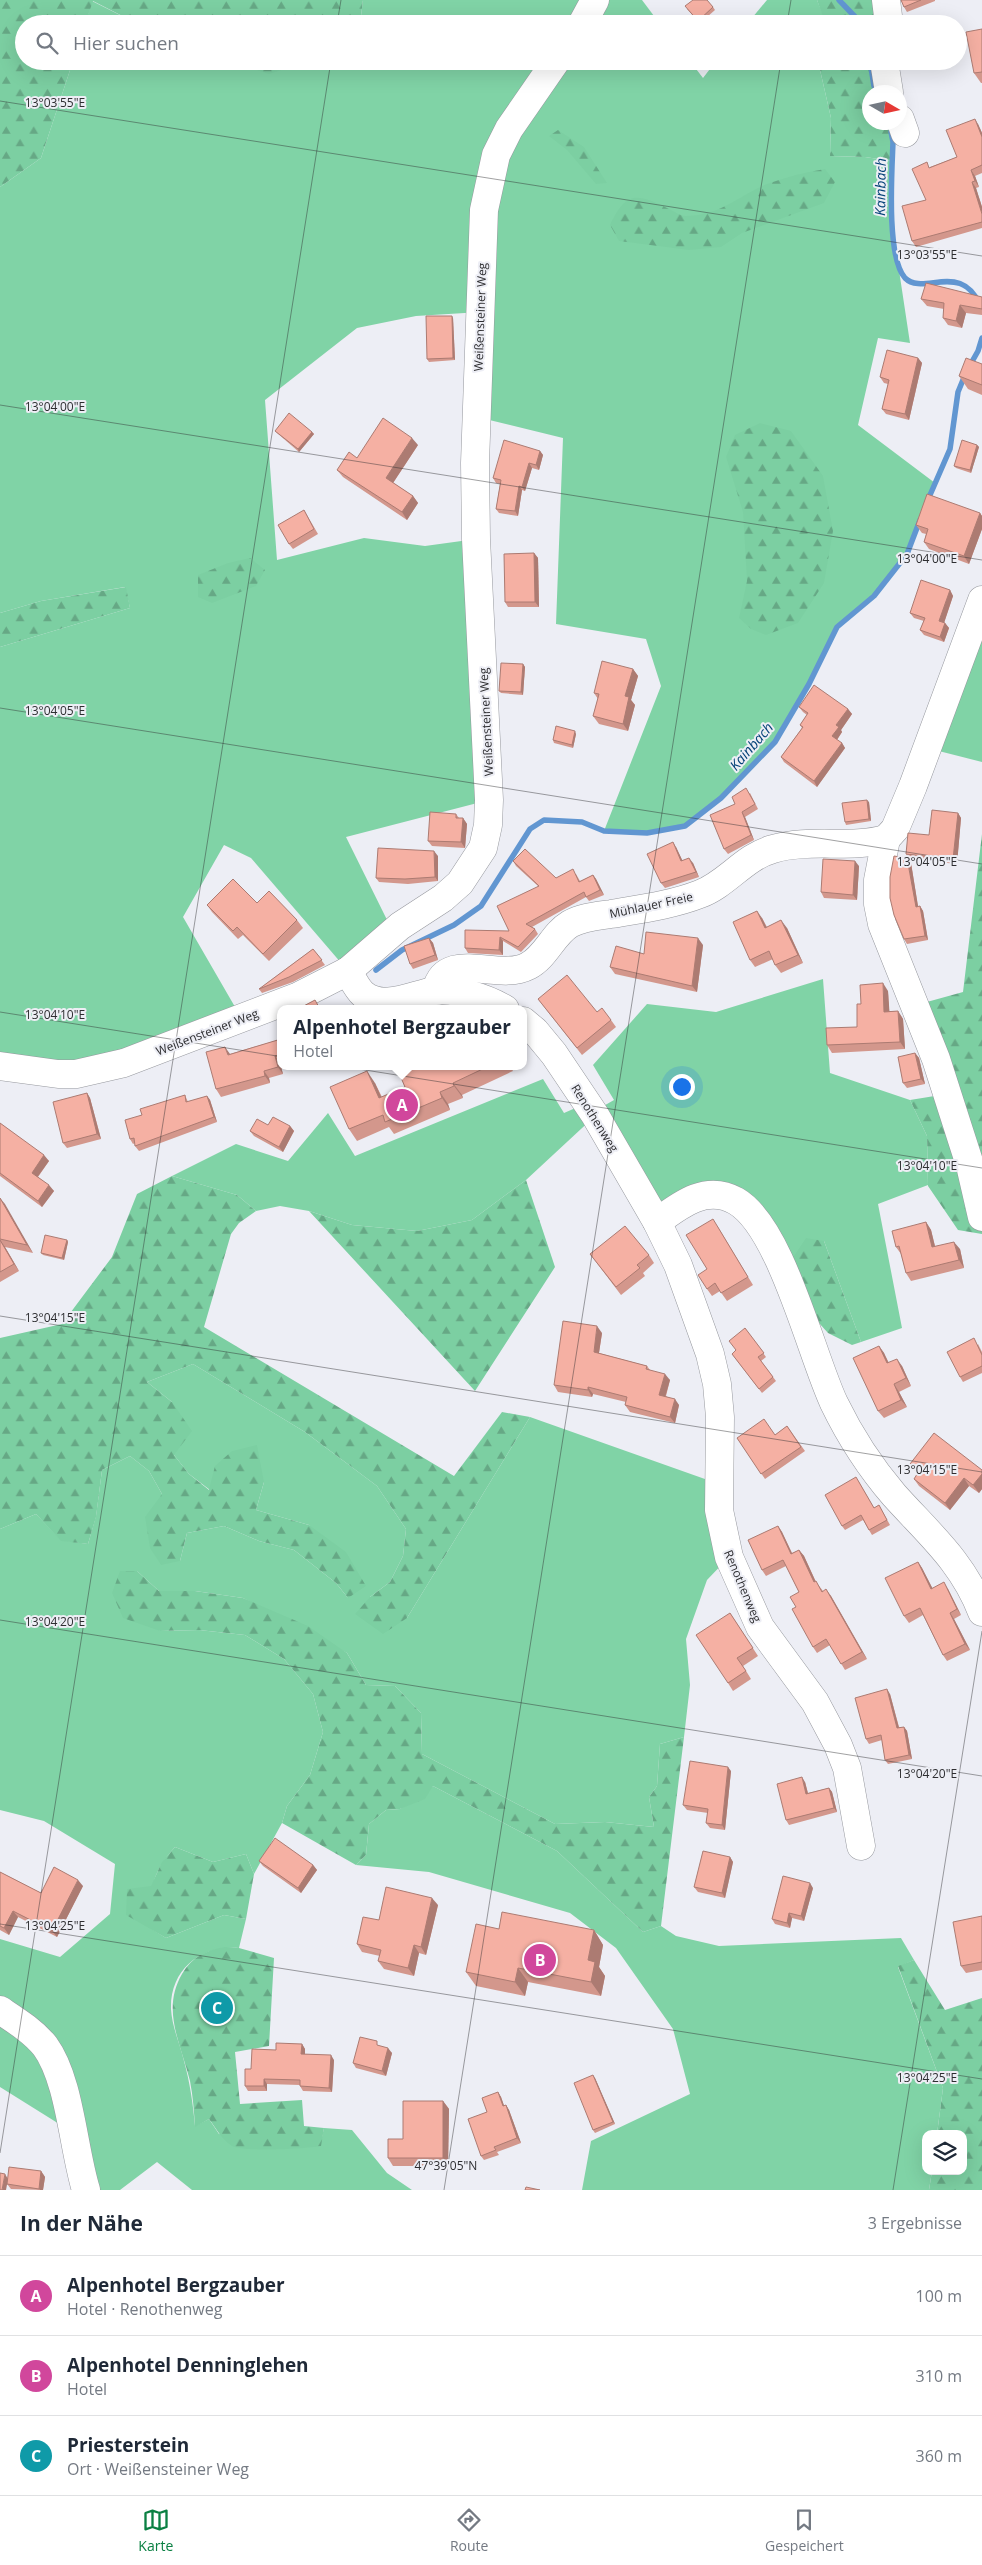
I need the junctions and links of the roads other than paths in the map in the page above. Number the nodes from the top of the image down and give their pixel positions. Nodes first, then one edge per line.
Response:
1 (595, 0) edge
2 (886, 0) edge
3 (587, 15) edge
4 (888, 15) edge
5 (550, 70) edge
6 (885, 70) edge
7 (888, 85) edge
8 (982, 600) edge
9 (886, 839) junction
10 (348, 972) junction
11 (436, 991) junction
12 (496, 1005) edge
13 (527, 1024) edge
14 (0, 1066) edge
15 (982, 1217) edge
16 (657, 1222) junction
17 (982, 1612) edge
18 (861, 1846) dead end
19 (0, 2010) edge
20 (86, 2190) edge

1 - 3 street
2 - 4 street
5 - 10 street, Weißensteiner Weg
6 - 7 street
8 - 9 street
9 - 11 street, Mühlauer Freie
9 - 15 street
10 - 11 street
10 - 14 street, Weißensteiner Weg
11 - 12 street
13 - 16 street, Renothenweg
16 - 17 street
16 - 18 street, Renothenweg
19 - 20 street

